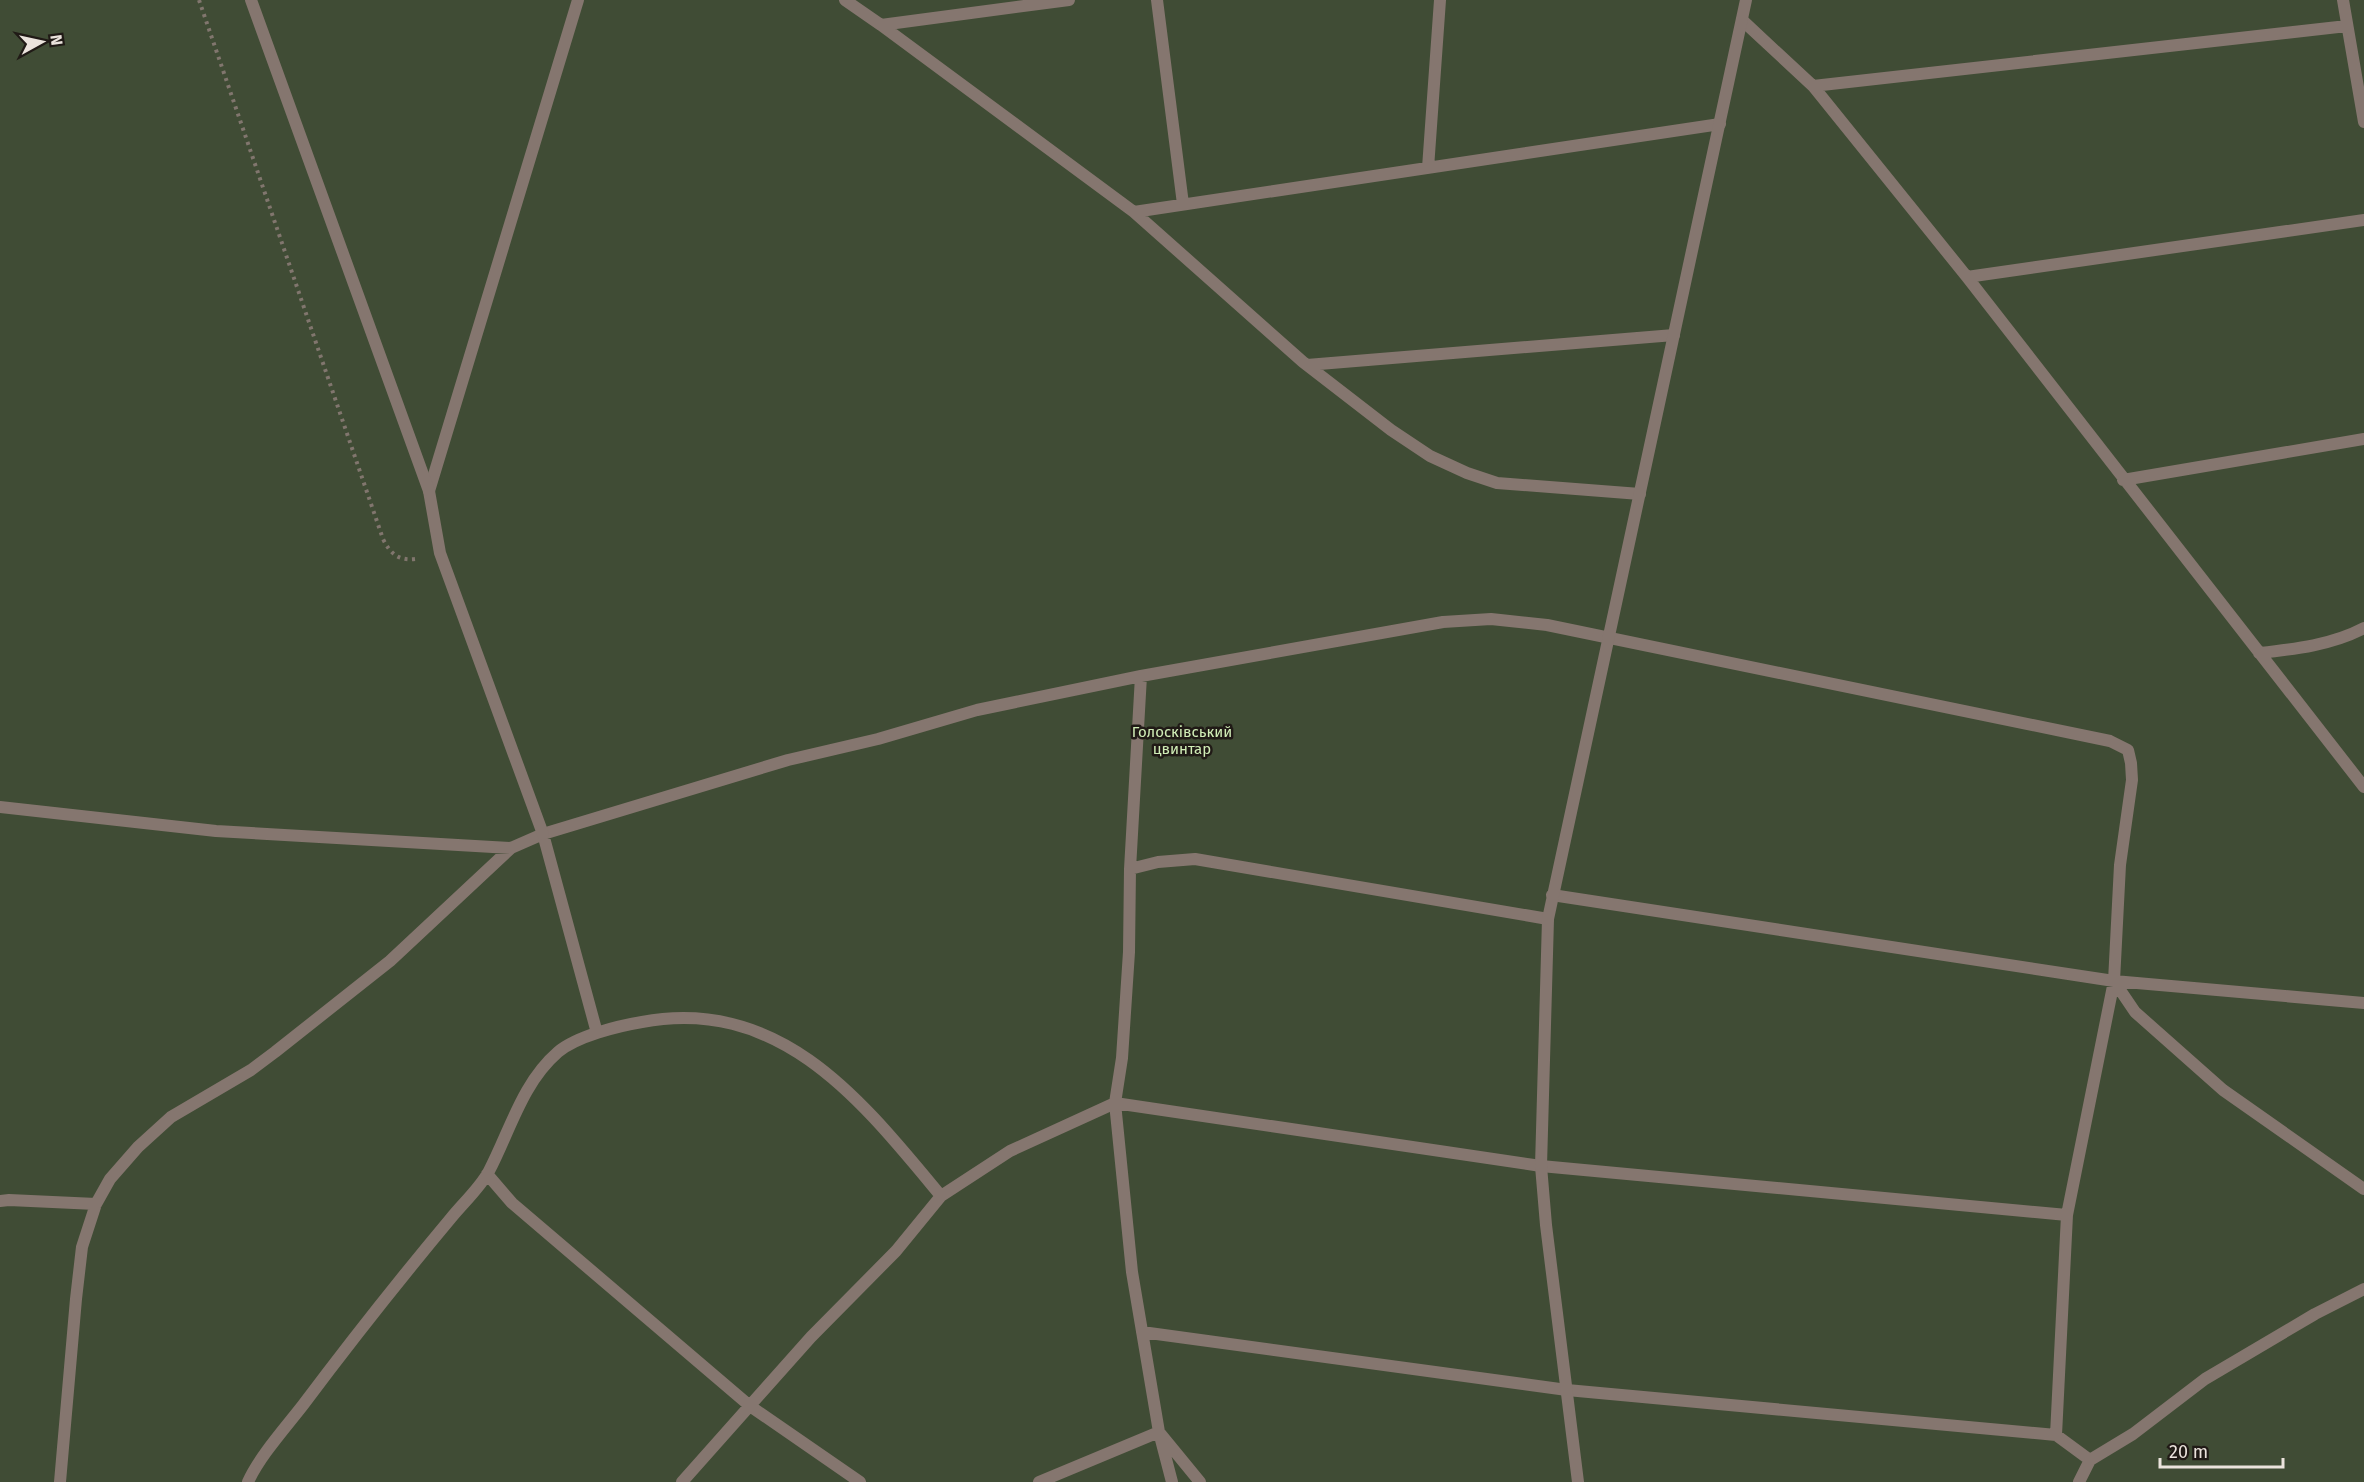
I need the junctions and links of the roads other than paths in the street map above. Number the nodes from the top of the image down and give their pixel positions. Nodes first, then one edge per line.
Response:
1 (251, 0) edge
2 (578, 0) edge
3 (845, 0) edge
4 (1069, 0) edge
5 (1157, 0) edge
6 (1440, 0) edge
7 (1746, 0) edge
8 (2343, 0) edge
9 (1026, 3) edge
10 (1742, 20) junction
11 (882, 25) junction
12 (2347, 26) junction
13 (1813, 86) junction
14 (2364, 122) edge
15 (1720, 124) junction
16 (1428, 168) junction
17 (1183, 204) junction
18 (1134, 212) junction
19 (2364, 220) edge
20 (1967, 277) junction
21 (1674, 335) junction
22 (1307, 365) junction
23 (2364, 439) edge
24 (2123, 480) junction
25 (429, 491) junction
26 (1640, 494) junction
27 (2364, 628) edge
28 (1608, 638) junction
29 (2259, 653) junction
30 (1141, 676) junction
31 (2364, 786) edge
32 (0, 807) edge
33 (543, 834) junction
34 (511, 848) junction
35 (1130, 869) junction
36 (1552, 895) junction
37 (1548, 919) junction
38 (2114, 981) junction
39 (2364, 1003) edge
40 (597, 1033) junction
41 (1115, 1103) junction
42 (1541, 1166) junction
43 (487, 1174) junction
44 (2364, 1189) edge
45 (941, 1196) junction
46 (0, 1202) edge
47 (96, 1204) junction
48 (2067, 1215) junction
49 (2364, 1289) edge
50 (1142, 1332) junction
51 (1567, 1390) junction
52 (750, 1406) junction
53 (1159, 1431) junction
54 (2056, 1436) junction
55 (2090, 1460) junction
56 (60, 1482) edge
57 (248, 1482) edge
58 (682, 1482) edge
59 (860, 1482) edge
60 (1039, 1482) edge
61 (1172, 1482) edge
62 (1200, 1482) edge
63 (1578, 1482) edge
64 (2079, 1482) edge

1 - 25 street
2 - 25 street
3 - 11 street
4 - 9 street
5 - 17 street
6 - 16 street
7 - 10 street
8 - 12 street
9 - 11 street
10 - 13 street
10 - 15 street
11 - 18 street
12 - 13 street
12 - 14 street
13 - 20 street
15 - 16 street
15 - 21 street
16 - 17 street
17 - 18 street
18 - 22 street
19 - 20 street
20 - 24 street
21 - 22 street
21 - 26 street
22 - 26 street
23 - 24 street
24 - 29 street
25 - 33 street
26 - 28 street
27 - 29 street
28 - 30 street
28 - 36 street
28 - 38 street
29 - 31 street
30 - 33 street
30 - 35 street
32 - 34 street
33 - 34 street
33 - 40 street
34 - 47 street
35 - 37 street
35 - 41 street
36 - 37 street
36 - 38 street
37 - 42 street
38 - 39 street
38 - 44 street
38 - 48 street
40 - 43 street
40 - 45 street
41 - 42 street
41 - 45 street
41 - 50 street
42 - 48 street
42 - 51 street
43 - 52 street
43 - 57 street
45 - 52 street
46 - 47 street
47 - 56 street
48 - 54 street
49 - 55 street
50 - 51 street
50 - 53 street
51 - 54 street
51 - 63 street
52 - 58 street
52 - 59 street
53 - 60 street
53 - 61 street
53 - 62 street
54 - 55 street
55 - 64 street

